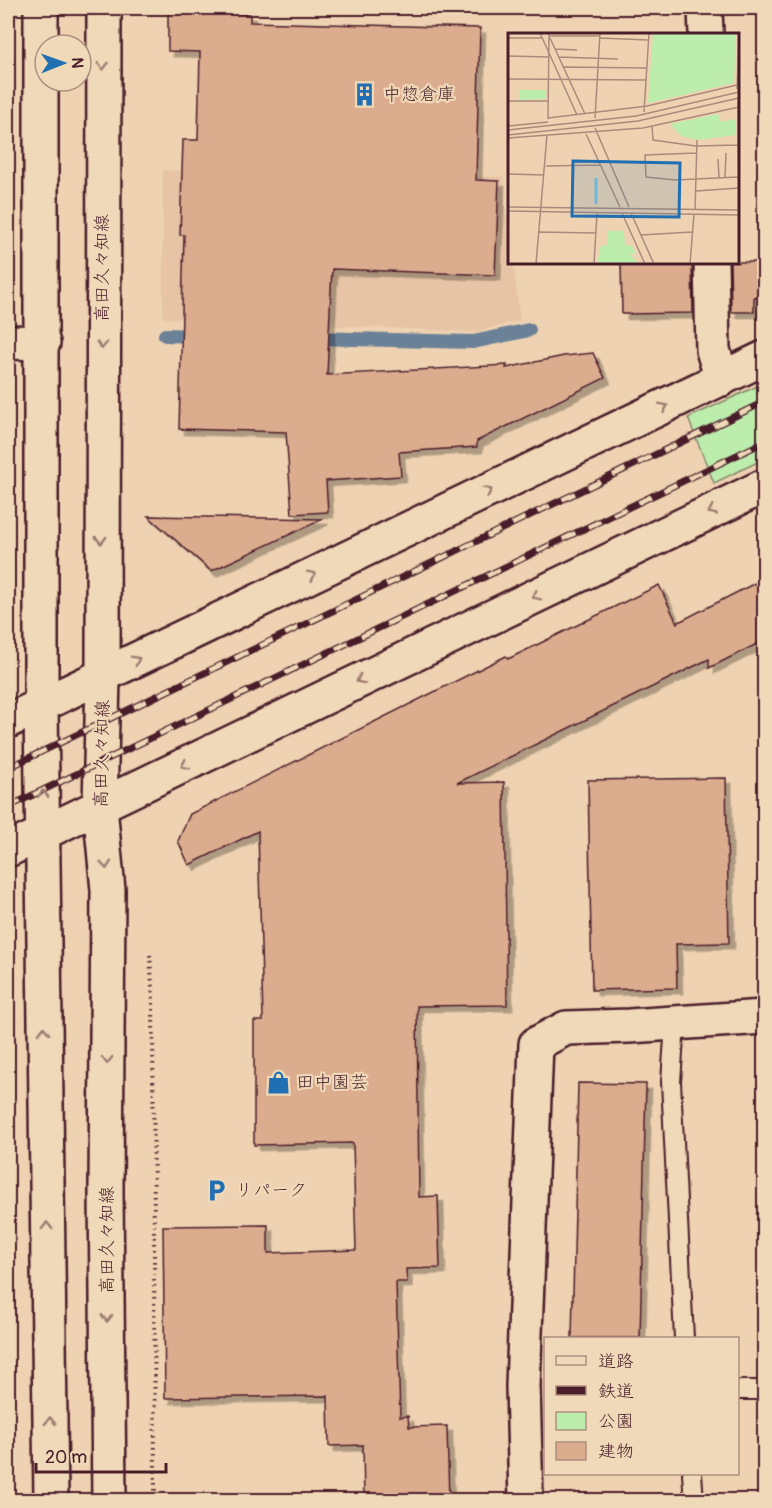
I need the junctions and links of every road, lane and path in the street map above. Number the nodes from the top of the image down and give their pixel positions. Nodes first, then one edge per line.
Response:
1 (41, 8) edge
2 (104, 8) edge
3 (705, 8) edge
4 (706, 33) edge
5 (711, 264) edge
6 (8, 342) edge
7 (43, 344) junction
8 (765, 358) edge
9 (722, 379) junction
10 (765, 486) edge
11 (103, 677) junction
12 (41, 705) junction
13 (8, 721) edge
14 (100, 807) junction
15 (43, 833) junction
16 (8, 850) edge
17 (149, 947) dead end
18 (765, 1017) edge
19 (675, 1023) junction
20 (684, 1337) edge
21 (739, 1390) edge
22 (765, 1390) edge
23 (692, 1475) edge
24 (51, 1500) edge
25 (109, 1500) edge
26 (155, 1500) edge
27 (526, 1500) edge
28 (694, 1500) edge

1 - 7 main road
2 -> 11 main road, 高田久々知線
3 - 4 main road
5 - 9 main road
6 - 7 main road
7 - 12 main road
8 - 9 main road
11 -> 9 main road
10 -> 14 main road
11 - 12 main road
11 - 14 main road, 高田久々知線
12 - 13 main road
15 -> 12 main road
14 - 15 main road
14 -> 25 main road, 高田久々知線
15 - 16 main road
24 -> 15 main road
17 - 26 path
18 - 19 main road
19 - 20 lane
19 - 27 main road
21 - 22 lane
23 - 28 lane

